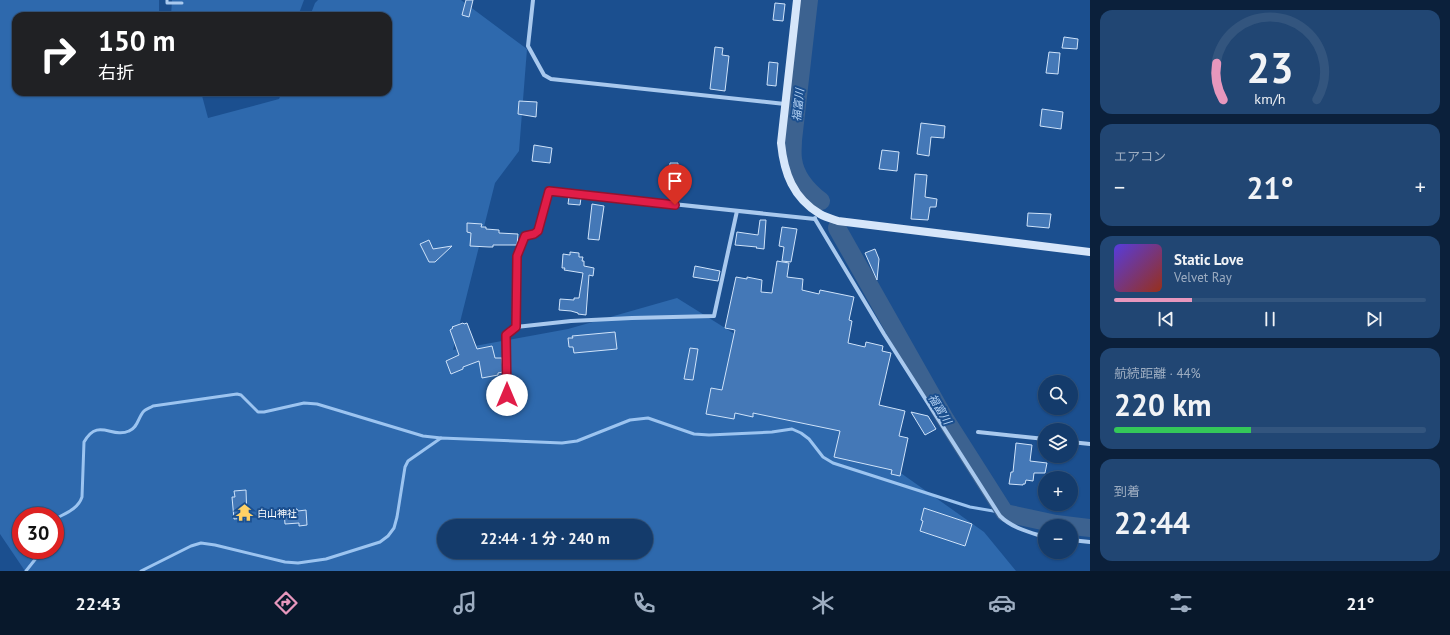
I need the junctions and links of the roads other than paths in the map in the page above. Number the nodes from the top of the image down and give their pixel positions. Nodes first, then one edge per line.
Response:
1 (167, 0) edge
2 (533, 0) edge
3 (797, 0) edge
4 (182, 3) dead end
5 (786, 104) junction
6 (737, 211) junction
7 (817, 216) junction
8 (1090, 252) edge
9 (516, 327) junction
10 (507, 395) dead end
11 (978, 432) dead end
12 (1038, 438) edge
13 (1078, 443) edge
14 (1090, 444) edge
15 (1038, 535) edge
16 (1078, 541) edge
17 (1090, 542) edge

1 - 4 lane
2 - 5 street
3 - 5 street
5 - 7 street
6 - 7 street
6 - 9 street
6 - 9 street
7 - 8 street
7 - 15 street
9 - 10 street
11 - 12 street
13 - 14 street
16 - 17 street

